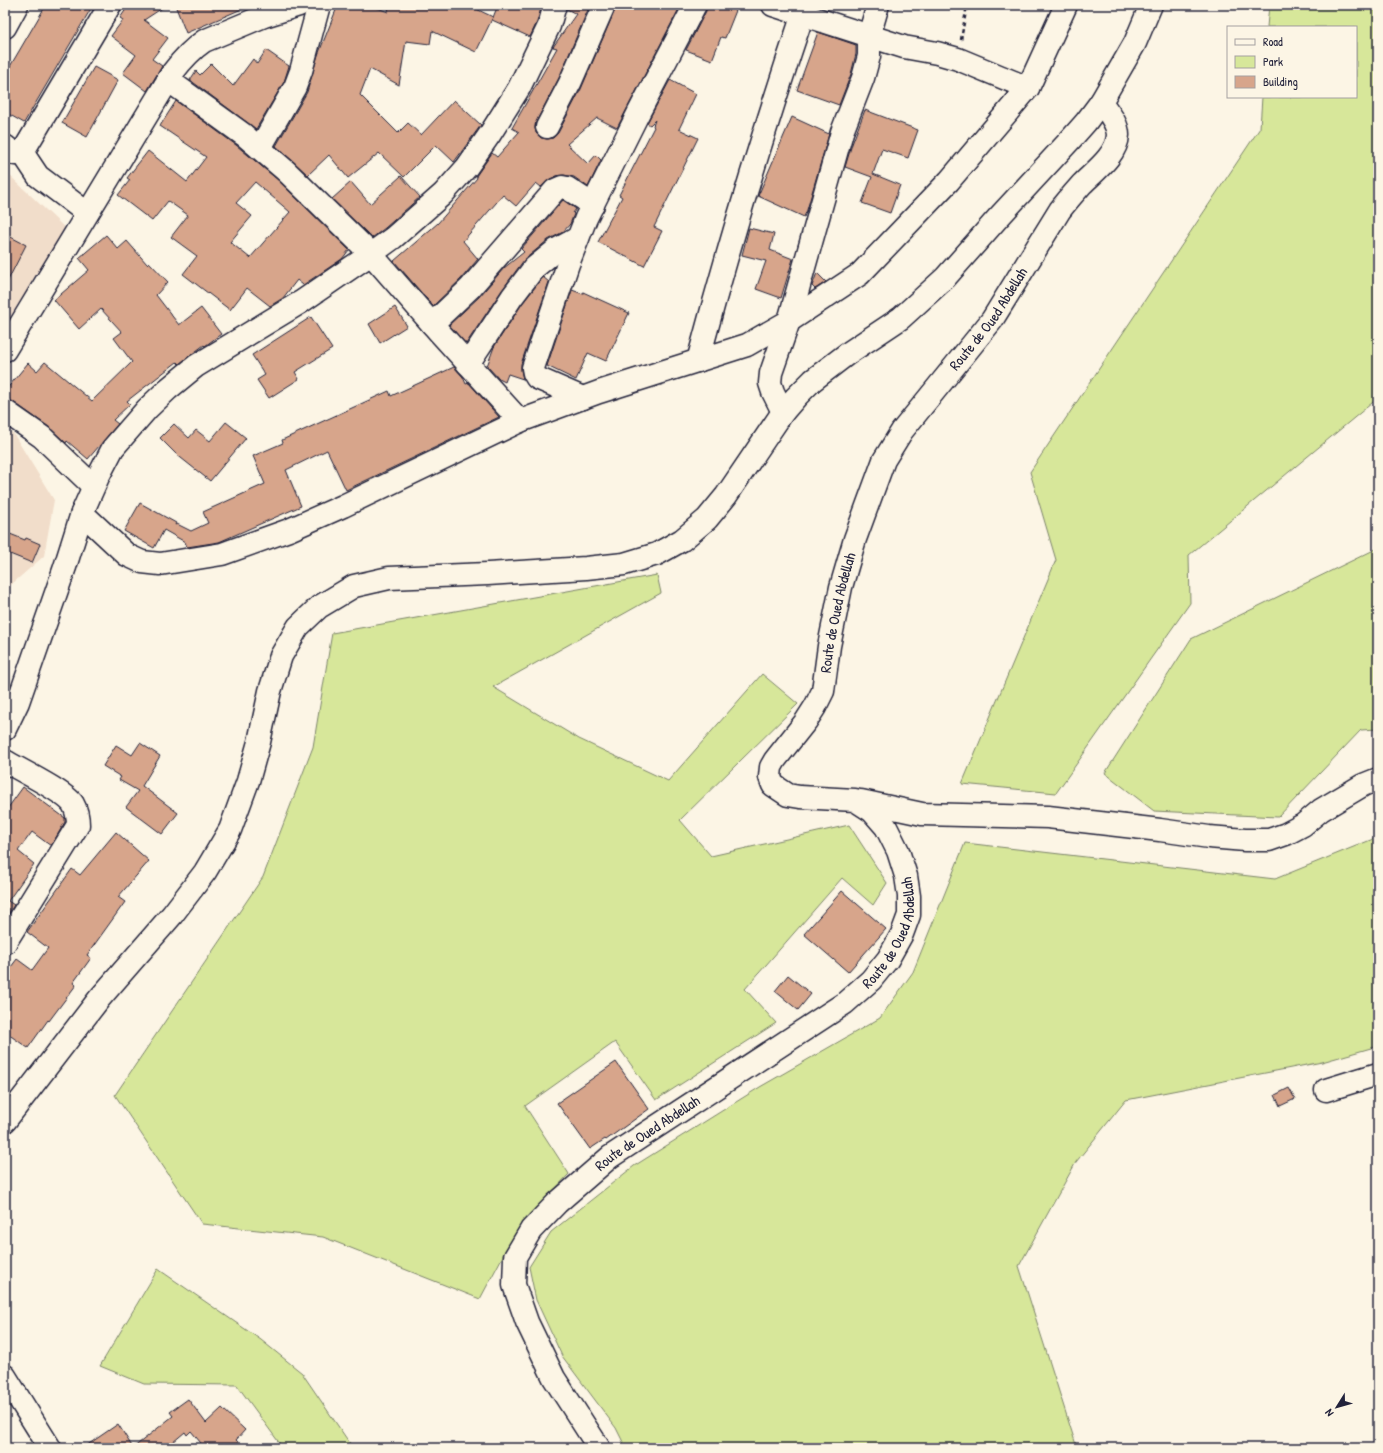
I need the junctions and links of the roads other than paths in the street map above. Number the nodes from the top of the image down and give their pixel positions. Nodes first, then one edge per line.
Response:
1 (17, 5) edge
2 (110, 5) edge
3 (299, 5) edge
4 (319, 5) edge
5 (555, 5) edge
6 (604, 5) edge
7 (695, 5) edge
8 (772, 5) edge
9 (878, 5) edge
10 (1066, 5) edge
11 (1151, 5) edge
12 (804, 9) edge
13 (5, 27) edge
14 (869, 36) junction
15 (168, 80) junction
16 (1028, 88) junction
17 (1101, 102) junction
18 (547, 127) dead end
19 (260, 148) junction
20 (14, 149) edge
21 (593, 205) junction
22 (87, 213) junction
23 (578, 238) junction
24 (371, 254) junction
25 (789, 321) junction
26 (432, 324) junction
27 (5, 350) edge
28 (698, 362) junction
29 (468, 364) junction
30 (583, 398) junction
31 (5, 411) edge
32 (783, 412) junction
33 (520, 421) junction
34 (93, 486) junction
35 (82, 513) junction
36 (5, 729) edge
37 (5, 761) edge
38 (1378, 779) edge
39 (856, 800) junction
40 (5, 943) edge
41 (1378, 1074) edge
42 (1326, 1090) dead end
43 (5, 1121) edge
44 (5, 1376) edge
45 (50, 1448) edge
46 (599, 1448) edge

1 - 13 street
2 - 20 street
3 - 15 street
4 - 19 street
5 - 24 street
6 - 18 street
7 - 21 street
8 - 12 street
9 - 14 street
10 - 16 street
11 - 17 street
12 - 14 street
12 - 28 street
14 - 16 street
14 - 25 street
15 - 19 street
15 - 22 street
16 - 25 street
17 - 32 street
17 - 39 street, Route de Oued Abdellah
19 - 24 street
20 - 22 street
21 - 23 street
21 - 26 street
22 - 27 street
23 - 29 street
23 - 30 street
24 - 26 street
24 - 34 street
25 - 28 street
25 - 32 street
26 - 29 street
28 - 30 street
29 - 33 street
30 - 33 street
31 - 34 street
32 - 43 street
33 - 35 street
34 - 35 street
35 - 36 street
37 - 40 street
38 - 39 street
39 - 46 street, Route de Oued Abdellah
41 - 42 street
44 - 45 street

